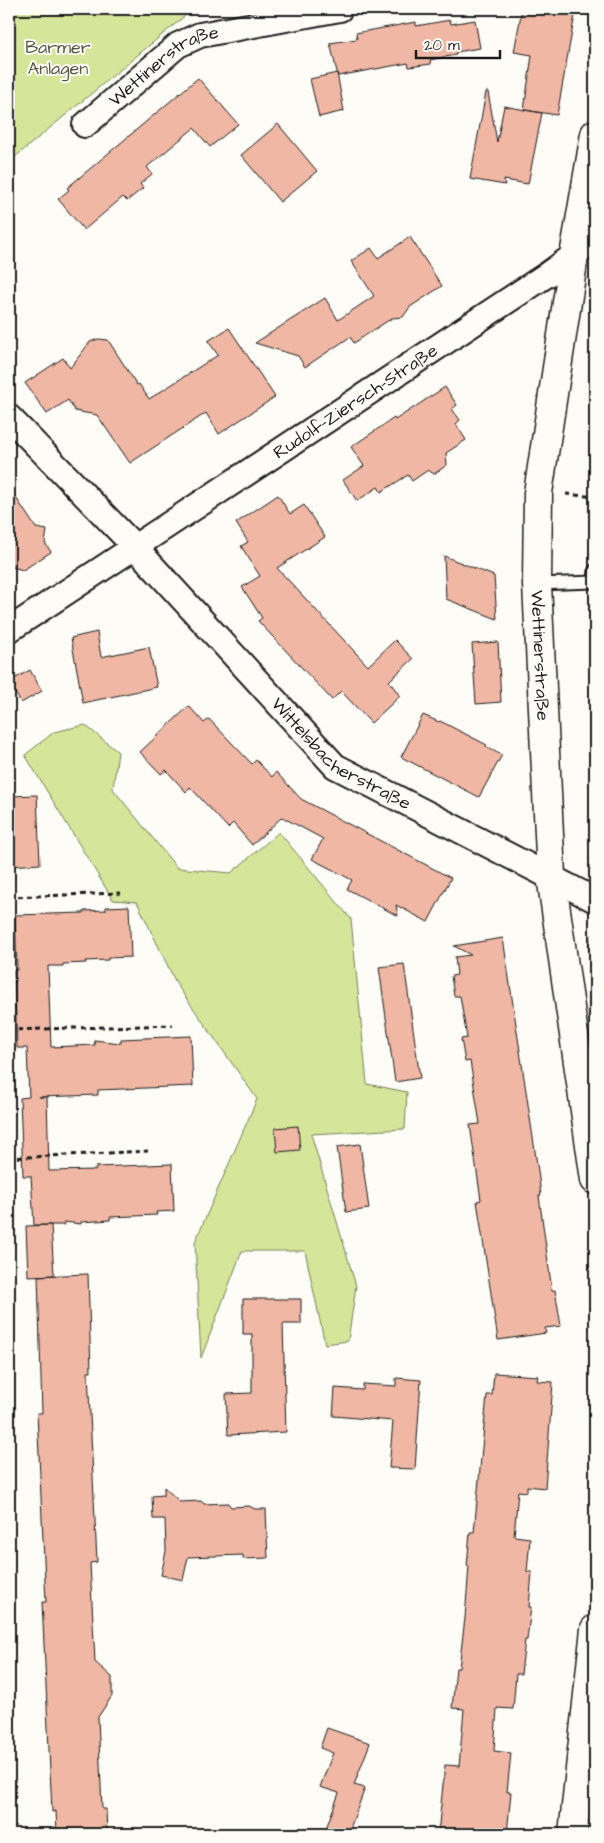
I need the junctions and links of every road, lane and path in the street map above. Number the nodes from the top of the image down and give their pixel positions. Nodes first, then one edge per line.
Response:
1 (340, 9) edge
2 (85, 125) dead end
3 (595, 134) edge
4 (595, 240) edge
5 (574, 256) junction
6 (9, 417) edge
7 (572, 495) dead end
8 (595, 497) edge
9 (135, 547) junction
10 (595, 570) edge
11 (536, 584) junction
12 (9, 630) edge
13 (550, 876) junction
14 (121, 892) dead end
15 (9, 897) edge
16 (595, 900) edge
17 (172, 1025) dead end
18 (9, 1030) edge
19 (148, 1151) dead end
20 (9, 1158) edge
21 (595, 1180) edge
22 (595, 1629) edge
23 (573, 1834) edge

1 - 2 street, Wettinerstraße
3 - 5 street, Wettinerstraße
4 - 5 street, Rudolf-Ziersch-Straße
5 - 9 street, Rudolf-Ziersch-Straße
5 - 11 street, Wettinerstraße
6 - 9 street
7 - 8 path
9 - 12 street, Rudolf-Ziersch-Straße
9 - 13 street, Wittelsbacherstraße
10 - 11 lane
11 - 13 street, Wettinerstraße
13 - 16 street, Wittelsbacherstraße
13 - 21 street, Wettinerstraße
14 - 15 path
17 - 18 path
19 - 20 path
22 - 23 street

